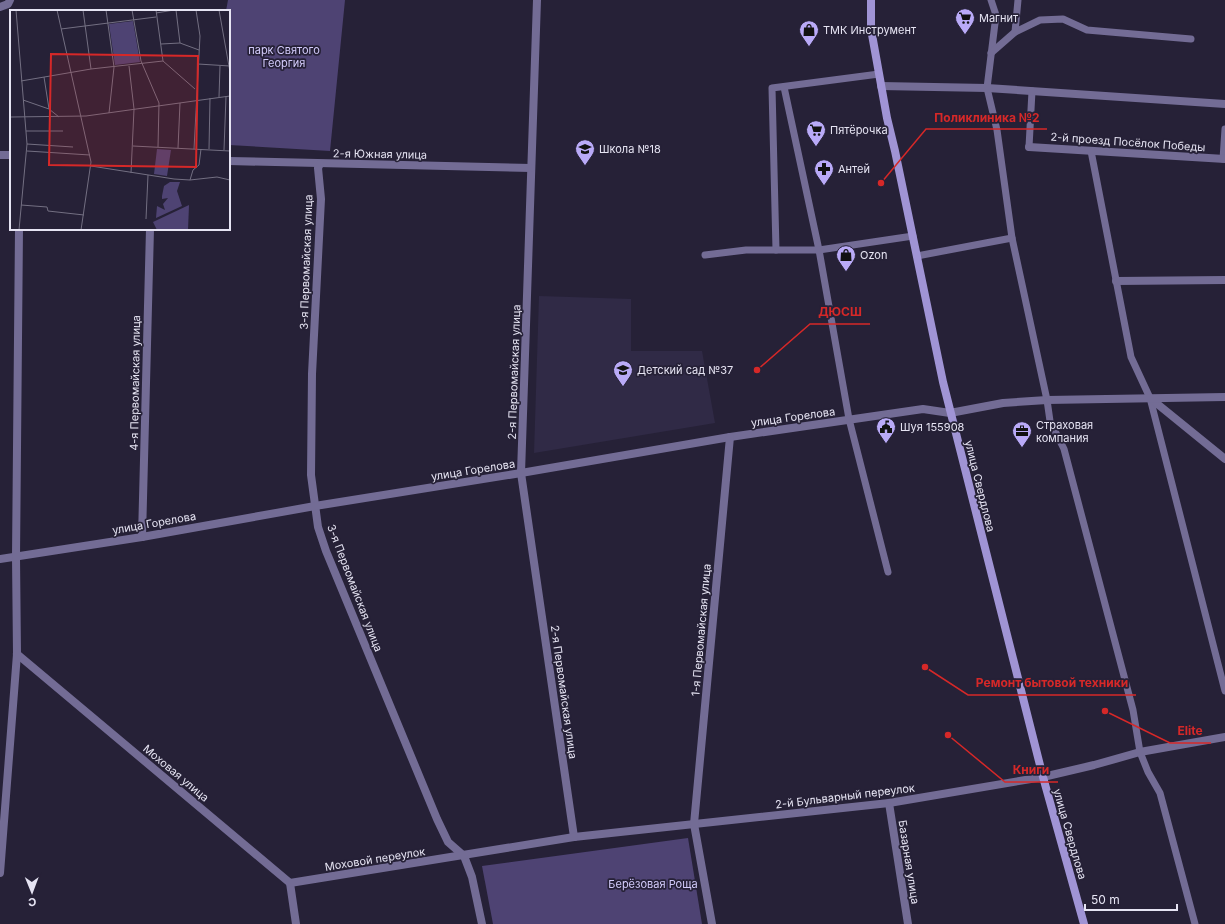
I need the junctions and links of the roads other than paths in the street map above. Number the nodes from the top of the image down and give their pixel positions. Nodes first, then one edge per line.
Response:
1 (10, 0) edge
2 (536, 0) edge
3 (871, 0) edge
4 (991, 0) edge
5 (1018, 0) edge
6 (0, 7) edge
7 (1015, 32) junction
8 (1191, 39) dead end
9 (992, 54) junction
10 (879, 74) junction
11 (881, 86) junction
12 (784, 87) junction
13 (987, 88) junction
14 (1032, 91) junction
15 (1225, 104) edge
16 (1225, 129) edge
17 (1029, 147) joint
18 (1091, 151) junction
19 (1224, 159) edge
20 (230, 161) edge
21 (320, 164) junction
22 (531, 168) junction
23 (19, 230) edge
24 (150, 230) edge
25 (913, 236) junction
26 (1012, 238) junction
27 (776, 250) junction
28 (819, 250) junction
29 (705, 255) dead end
30 (917, 256) junction
31 (1225, 280) edge
32 (1116, 281) junction
33 (1225, 397) edge
34 (1150, 398) junction
35 (1047, 400) junction
36 (950, 413) junction
37 (850, 419) junction
38 (730, 437) junction
39 (1225, 459) edge
40 (522, 473) junction
41 (315, 506) junction
42 (142, 537) junction
43 (16, 557) junction
44 (0, 560) edge
45 (888, 572) dead end
46 (17, 654) junction
47 (1225, 692) edge
48 (1225, 737) edge
49 (1140, 752) junction
50 (1043, 777) junction
51 (889, 803) junction
52 (694, 824) junction
53 (574, 837) junction
54 (464, 856) junction
55 (1, 858) edge
56 (0, 874) edge
57 (290, 883) junction
58 (296, 924) edge
59 (482, 924) edge
60 (712, 924) edge
61 (908, 924) edge
62 (1084, 924) edge
63 (1195, 924) edge

1 - 6 street
2 - 22 street, 2-я Первомайская улица
3 - 10 main road, улица Свердлова
4 - 9 lane
5 - 7 lane
7 - 8 lane
7 - 9 lane
9 - 13 lane
10 - 11 main road, улица Свердлова
10 - 12 lane
11 - 13 street
11 - 25 main road, улица Свердлова
12 - 27 lane
12 - 28 lane
13 - 14 street
13 - 26 lane
14 - 15 street
14 - 17 lane
16 - 19 lane
17 - 18 street, 2-й проезд Посёлок Победы
18 - 19 street, 2-й проезд Посёлок Победы
18 - 32 lane
20 - 21 street, 2-я Южная улица
21 - 22 street, 2-я Южная улица
21 - 41 street, 3-я Первомайская улица
22 - 40 street, 2-я Первомайская улица
23 - 43 street
24 - 42 street, 4-я Первомайская улица
25 - 28 lane
25 - 30 main road, улица Свердлова
26 - 30 lane
26 - 35 lane
27 - 28 lane
27 - 29 lane
28 - 37 lane
30 - 36 main road, улица Свердлова
31 - 32 street
32 - 34 lane
33 - 34 street, улица Горелова
34 - 35 street, улица Горелова
34 - 39 street
34 - 47 lane
35 - 36 street, улица Горелова
35 - 49 lane
36 - 37 street, улица Горелова
36 - 50 main road, улица Свердлова
37 - 38 street, улица Горелова
37 - 45 lane
38 - 40 street, улица Горелова
38 - 52 street, 1-я Первомайская улица
40 - 41 street, улица Горелова
40 - 53 street, 2-я Первомайская улица
41 - 42 street, улица Горелова
41 - 54 street, 3-я Первомайская улица
42 - 43 street, улица Горелова
43 - 44 street, улица Горелова
43 - 46 street
46 - 55 street
46 - 57 street, Моховая улица
48 - 49 street, 2-й Бульварный переулок
49 - 50 street, 2-й Бульварный переулок
49 - 63 lane
50 - 51 street, 2-й Бульварный переулок
50 - 62 main road, улица Свердлова
51 - 52 street, 2-й Бульварный переулок
51 - 61 street, Базарная улица
52 - 53 street, 2-й Бульварный переулок
52 - 60 street, 1-я Первомайская улица
53 - 54 street, 2-й Бульварный переулок
54 - 57 street, Моховой переулок
54 - 59 street
55 - 56 street
57 - 58 street

